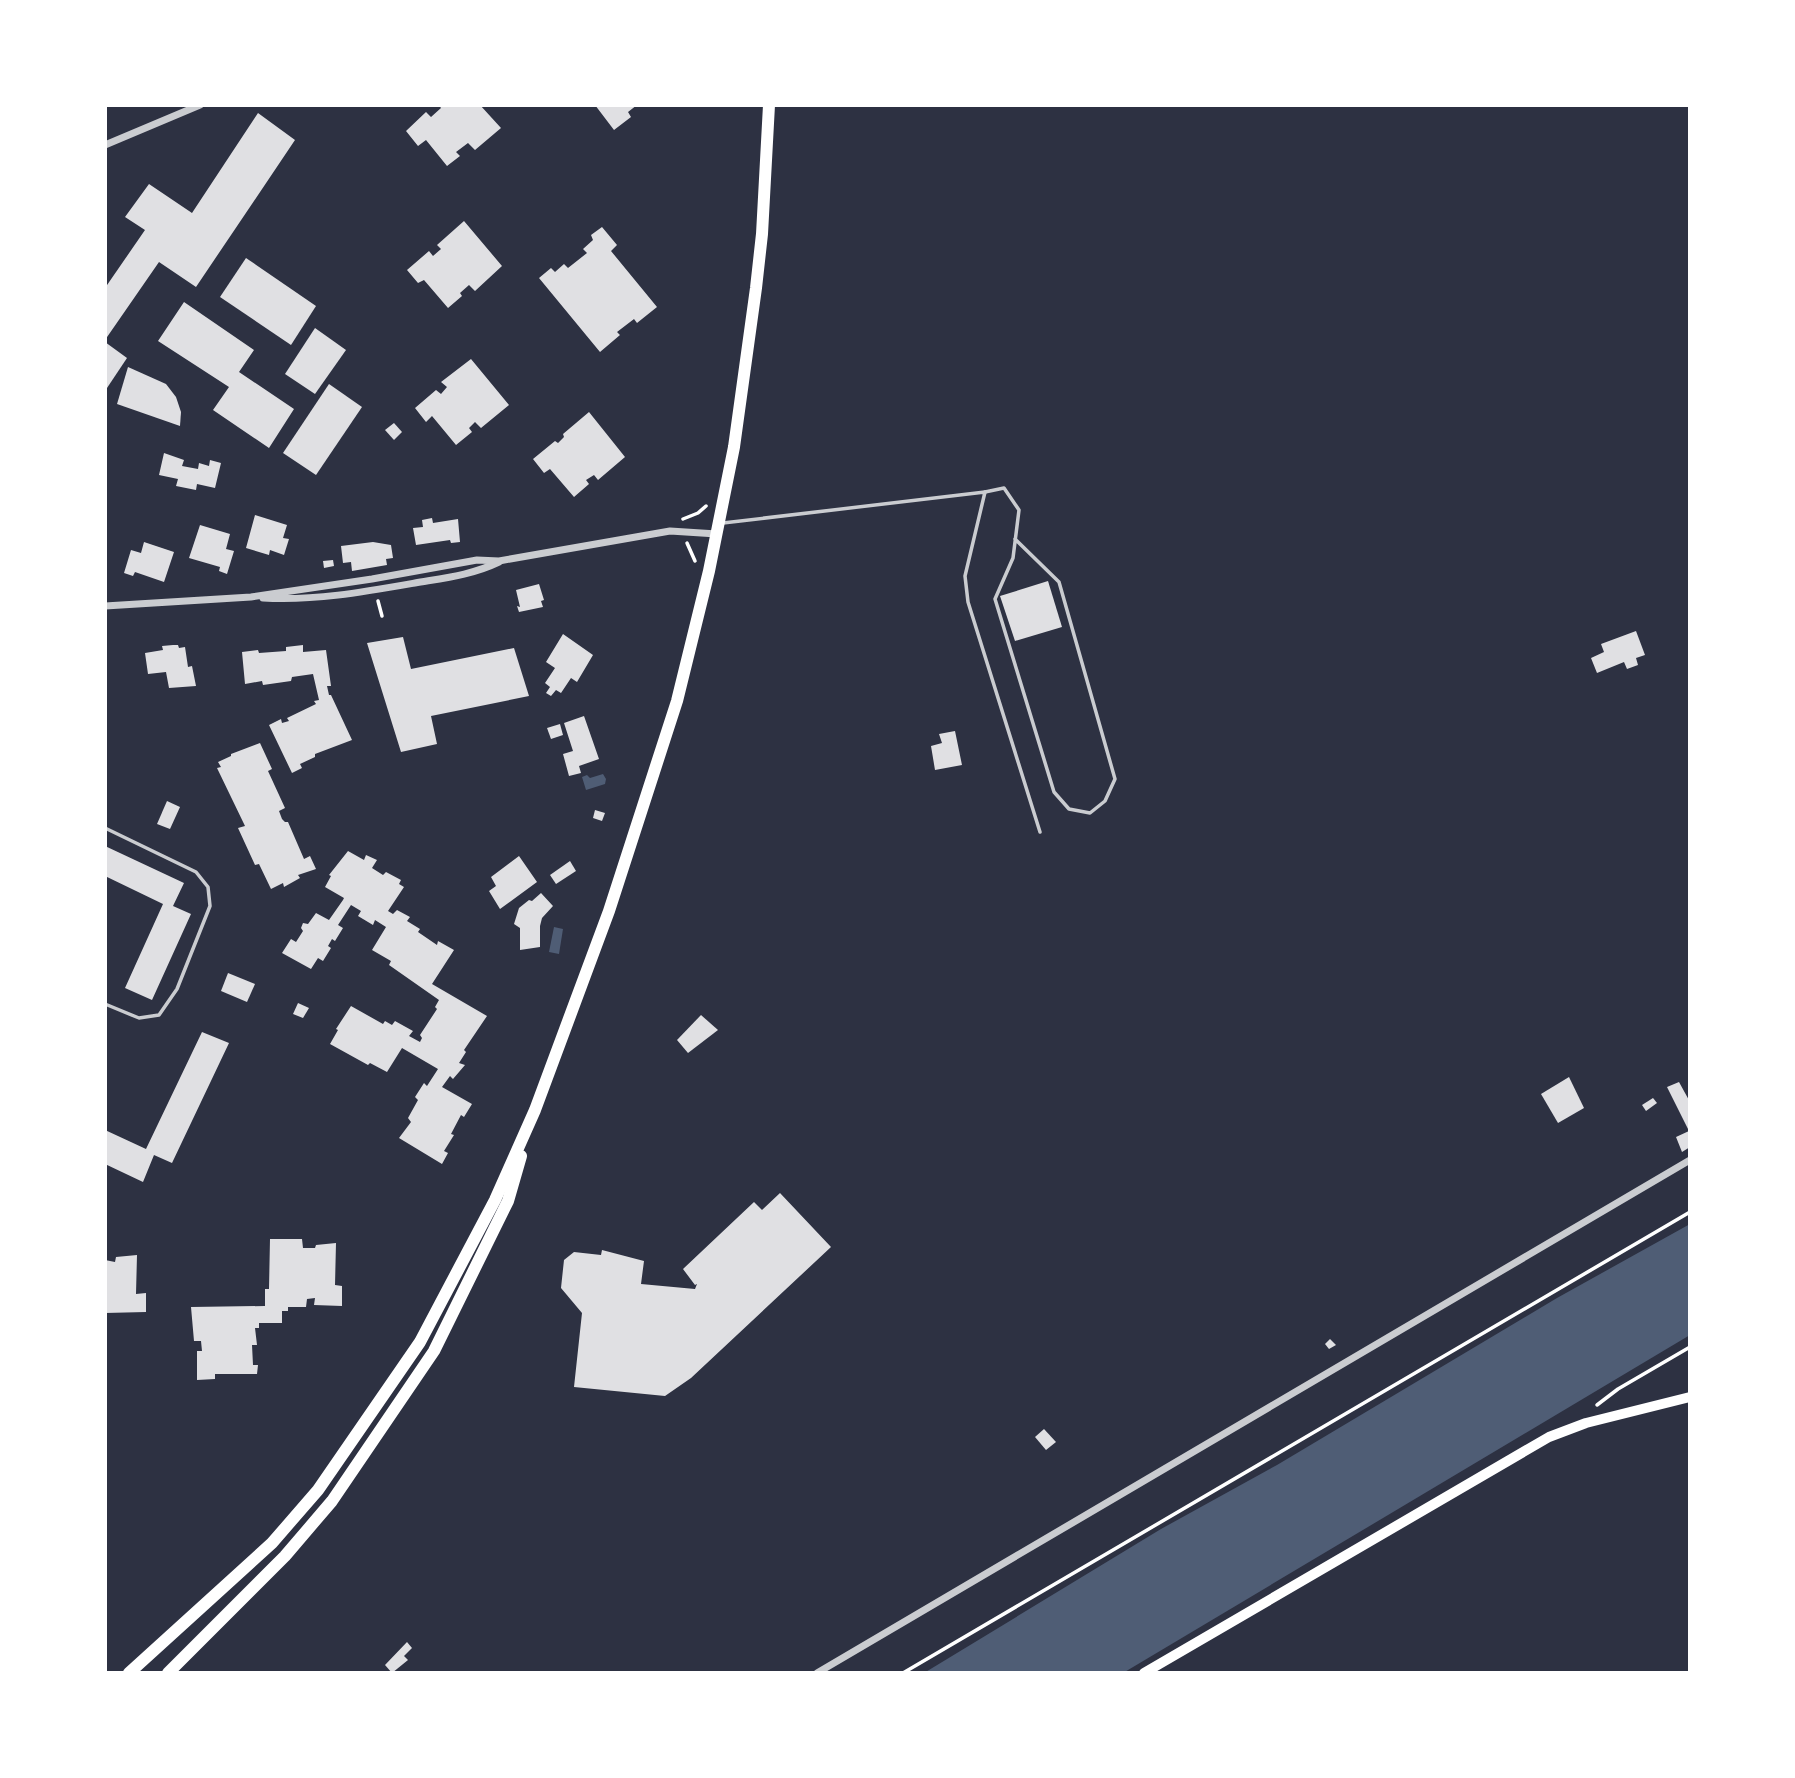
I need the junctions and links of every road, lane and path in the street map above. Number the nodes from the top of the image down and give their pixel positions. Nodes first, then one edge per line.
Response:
1 (200, 105) edge
2 (769, 105) edge
3 (105, 145) edge
4 (985, 492) junction
5 (710, 496) dead end
6 (677, 521) dead end
7 (718, 529) junction
8 (1015, 539) junction
9 (681, 541) dead end
10 (696, 562) dead end
11 (105, 606) edge
12 (105, 828) edge
13 (1040, 832) dead end
14 (105, 1004) edge
15 (535, 1110) junction
16 (1690, 1160) edge
17 (1690, 1212) edge
18 (1690, 1347) edge
19 (1690, 1397) edge
20 (1586, 1423) junction
21 (129, 1673) edge
22 (167, 1673) edge
23 (817, 1673) edge
24 (903, 1673) edge
25 (1144, 1673) edge

1 - 3 street
2 - 7 main road
4 - 7 lane
4 - 8 lane
4 - 13 lane
5 - 6 path
7 - 11 street
7 - 15 main road
8 - 8 lane
9 - 10 path
12 - 14 lane
15 - 21 main road
15 - 22 main road
16 - 23 street
17 - 24 path
18 - 20 path
19 - 20 main road
20 - 25 main road

